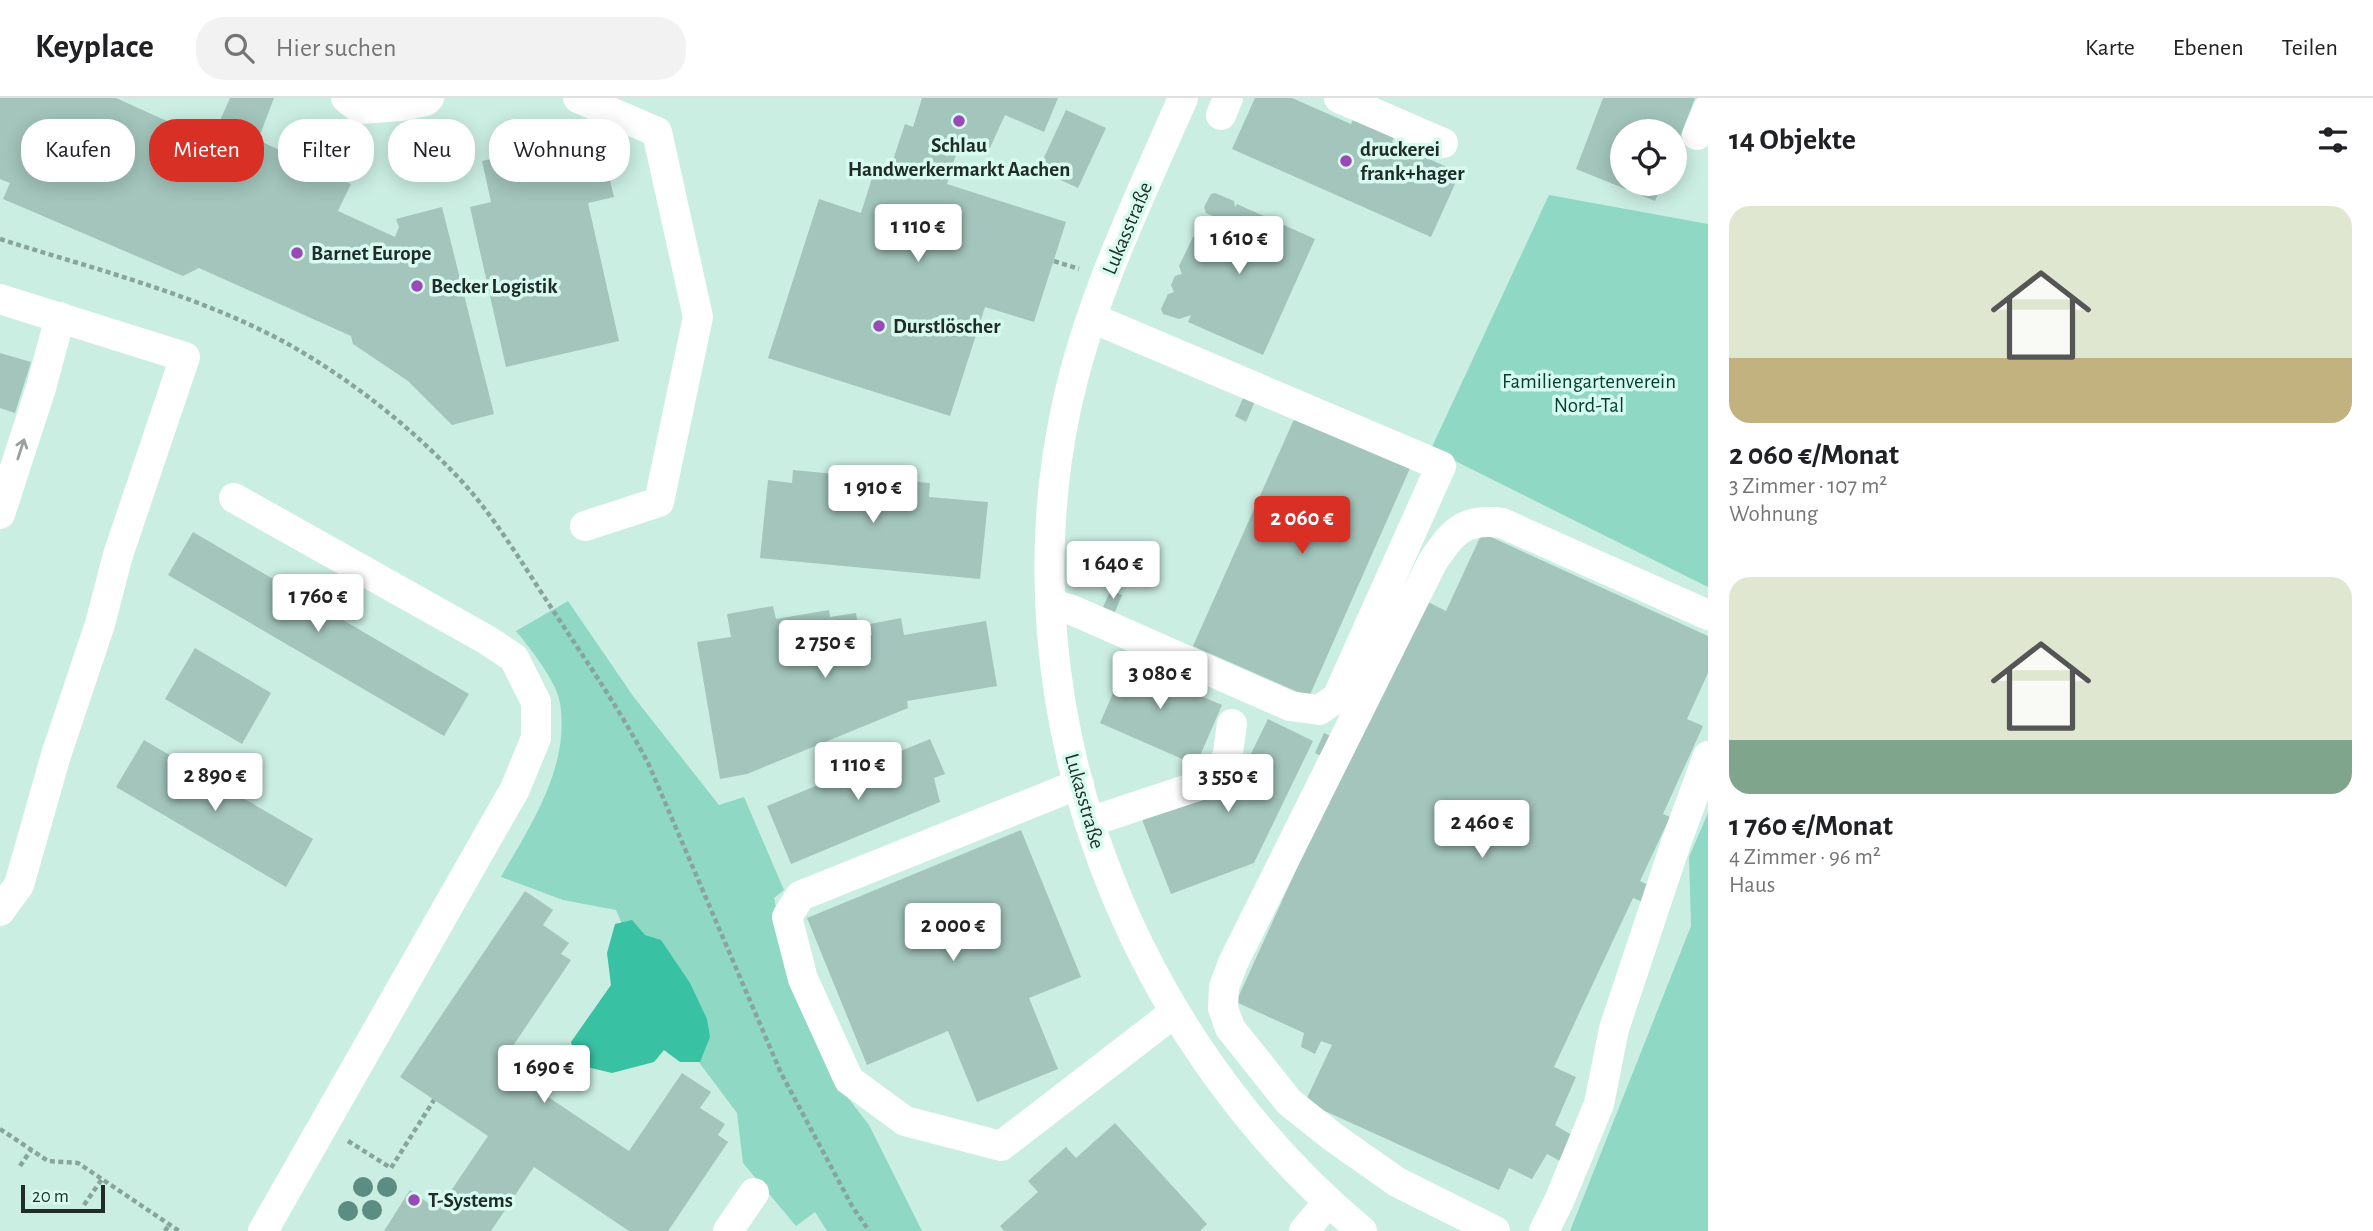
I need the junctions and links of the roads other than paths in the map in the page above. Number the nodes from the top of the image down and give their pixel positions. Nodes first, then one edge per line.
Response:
1 (345, 98) edge
2 (578, 98) edge
3 (1183, 98) edge
4 (1339, 98) edge
5 (410, 101) edge
6 (1443, 143) dead end
7 (0, 299) edge
8 (60, 317) junction
9 (1092, 318) junction
10 (234, 498) dead end
11 (0, 514) edge
12 (585, 526) dead end
13 (1051, 604) junction
14 (1708, 615) edge
15 (1231, 724) dead end
16 (1708, 756) edge
17 (1079, 784) junction
18 (1089, 822) junction
19 (0, 911) edge
20 (1175, 1012) junction
21 (754, 1193) dead end
22 (1328, 1202) junction
23 (263, 1231) edge
24 (728, 1231) edge
25 (1304, 1231) edge
26 (1362, 1231) edge
27 (1495, 1231) edge
28 (1544, 1231) edge

1 - 5 street
2 - 12 street
3 - 9 street, Lukasstraße
4 - 6 street
7 - 8 street
11 -> 8 street
8 - 19 street
9 - 13 street, Lukasstraße
9 - 13 street
10 - 23 street
13 - 17 street, Lukasstraße
14 - 27 street
15 - 18 street
16 - 28 street
17 - 18 street, Lukasstraße
17 - 20 street
18 - 20 street, Lukasstraße
20 - 22 street, Lukasstraße
21 - 24 street
22 - 25 street
22 - 26 street, Lukasstraße

